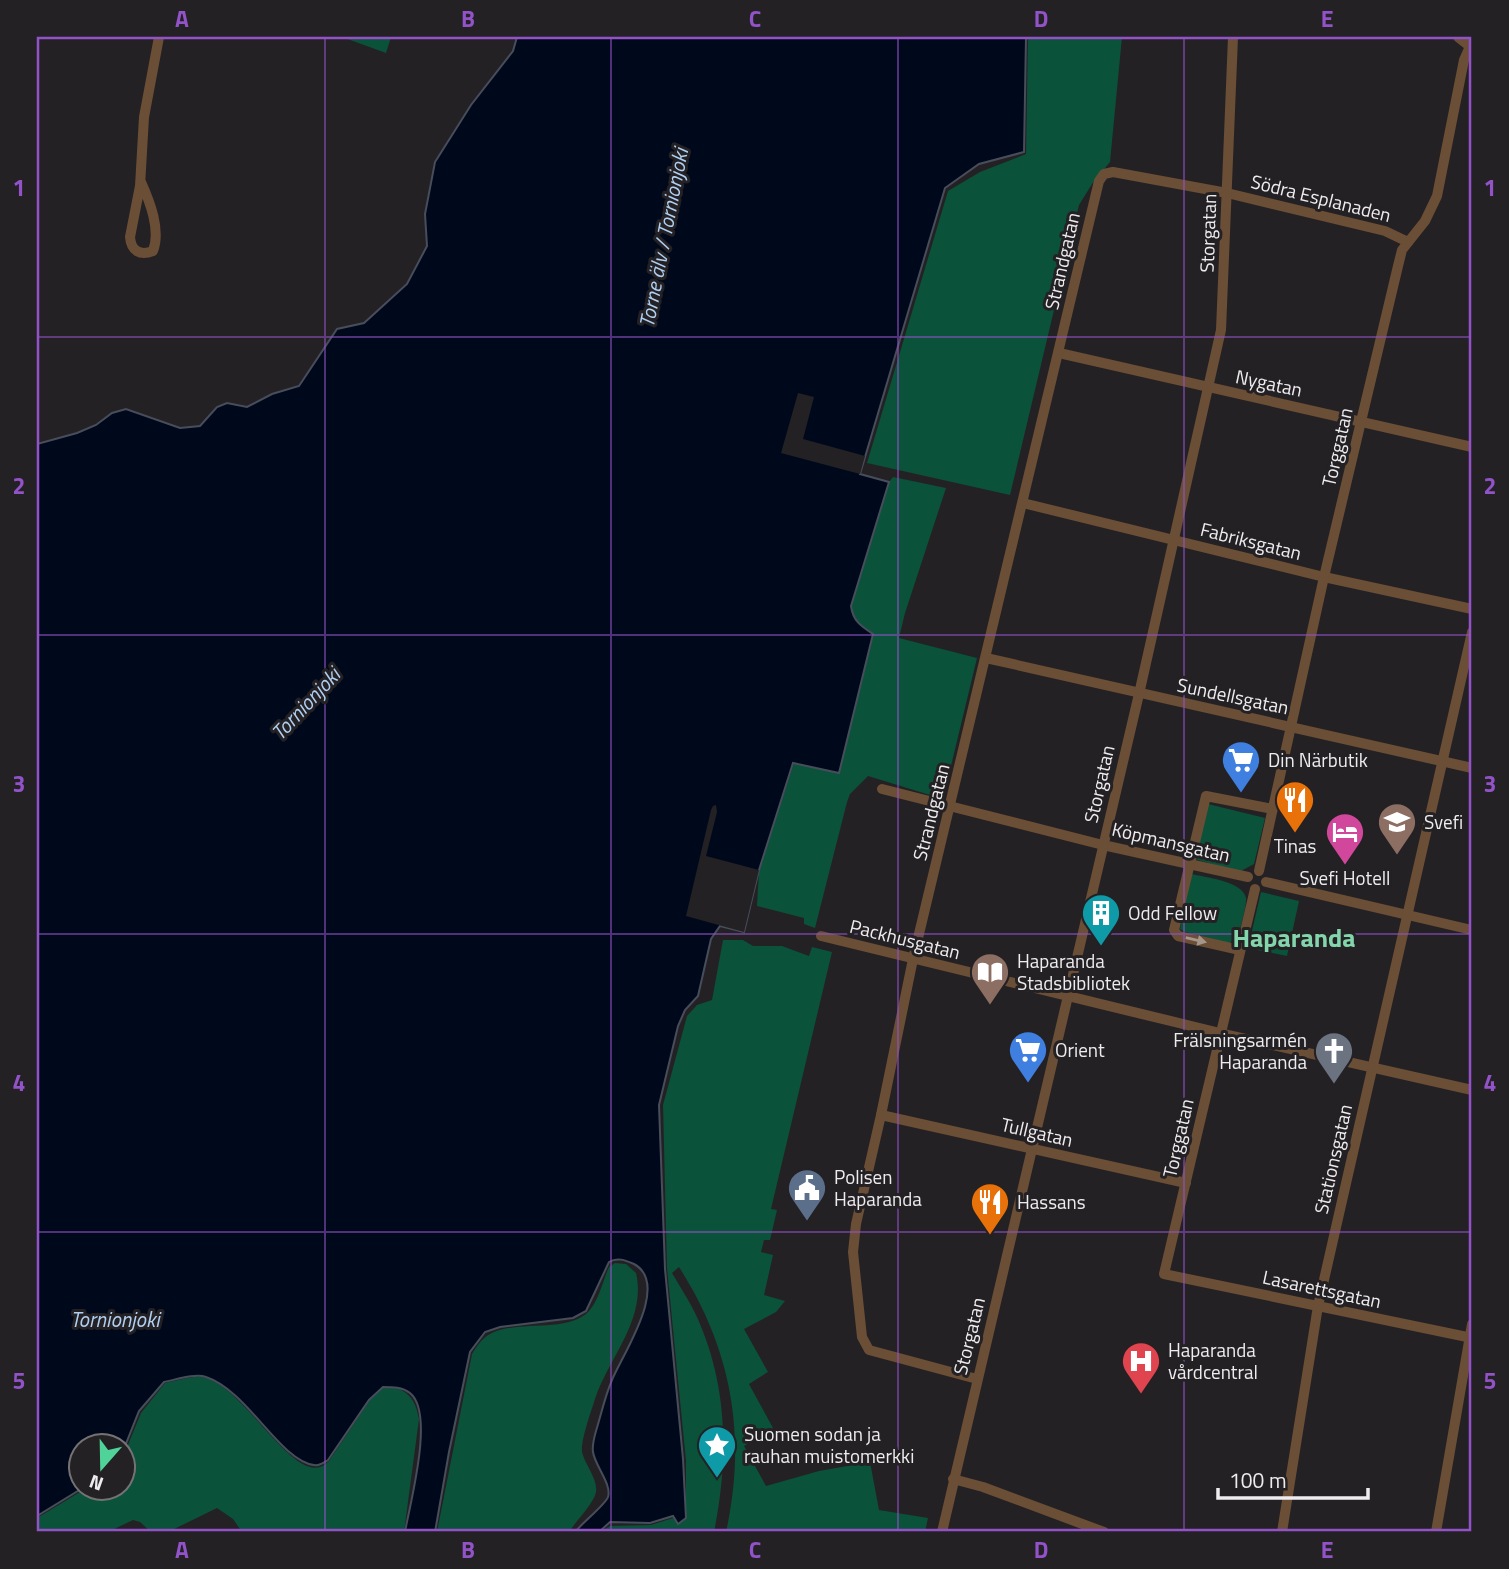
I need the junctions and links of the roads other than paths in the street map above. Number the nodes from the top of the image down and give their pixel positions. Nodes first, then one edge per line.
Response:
1 (159, 37) edge
2 (1233, 37) edge
3 (1458, 37) edge
4 (1472, 46) edge
5 (1102, 177) joint
6 (141, 182) junction
7 (1227, 193) junction
8 (1408, 242) junction
9 (1059, 353) junction
10 (1209, 388) junction
11 (1360, 422) junction
12 (1472, 447) edge
13 (1023, 503) junction
14 (1173, 540) junction
15 (1324, 577) junction
16 (1472, 609) edge
17 (1472, 632) edge
18 (986, 658) junction
19 (1139, 694) junction
20 (1292, 727) junction
21 (1444, 761) junction
22 (1472, 768) edge
23 (882, 789) dead end
24 (950, 807) junction
25 (1273, 809) junction
26 (1103, 845) junction
27 (1189, 864) junction
28 (1259, 871) junction
29 (1248, 877) junction
30 (1266, 882) junction
31 (1255, 889) junction
32 (1408, 915) junction
33 (1472, 930) edge
34 (821, 936) dead end
35 (1240, 950) junction
36 (913, 959) junction
37 (1069, 995) junction
38 (1220, 1033) junction
39 (1372, 1067) junction
40 (1472, 1090) edge
41 (881, 1115) junction
42 (1033, 1149) junction
43 (1186, 1183) junction
44 (1164, 1273) joint
45 (1318, 1306) junction
46 (1472, 1324) edge
47 (1471, 1338) edge
48 (977, 1379) junction
49 (953, 1479) junction
50 (942, 1532) edge
51 (1104, 1532) edge
52 (1282, 1532) edge
53 (1436, 1532) edge

1 - 6 street
2 - 7 street, Storgatan
3 - 4 street
4 - 8 street, Torggatan
5 - 7 street, Södra Esplanaden
5 - 9 street, Strandgatan
6 - 6 street
7 - 8 street, Södra Esplanaden
7 - 10 street, Storgatan
8 - 11 street, Torggatan
9 - 10 street, Nygatan
9 - 13 street, Strandgatan
10 - 11 street, Nygatan
10 - 14 street, Storgatan
11 - 12 street, Nygatan
11 - 15 street, Torggatan
13 - 14 street, Fabriksgatan
13 - 18 street, Strandgatan
14 - 15 street, Fabriksgatan
14 - 19 street, Storgatan
15 - 16 street, Fabriksgatan
15 - 20 street, Torggatan
17 - 21 street, Stationsgatan
18 - 19 street, Sundellsgatan
18 - 24 street, Strandgatan
19 - 20 street, Sundellsgatan
19 - 26 street, Storgatan
20 - 21 street, Sundellsgatan
20 - 25 street, Torggatan
21 - 22 street, Sundellsgatan
21 - 32 street, Stationsgatan
23 - 24 street, Köpmansgatan
24 - 26 street, Köpmansgatan
24 - 36 street, Strandgatan
25 - 27 street
25 - 28 street, Torggatan
26 - 27 street, Köpmansgatan
26 - 37 street, Storgatan
27 - 29 street, Köpmansgatan
27 -> 35 street
28 - 29 street
28 - 30 street
29 - 31 street
30 - 31 street
30 - 32 street
31 - 35 street, Torggatan
32 - 33 street
32 - 39 street, Stationsgatan
34 - 36 street, Packhusgatan
35 - 38 street, Torggatan
36 - 37 street, Packhusgatan
36 - 41 street, Strandgatan
37 - 38 street, Packhusgatan
37 - 42 street, Storgatan
38 - 39 street, Packhusgatan
38 - 43 street, Torggatan
39 - 40 street, Packhusgatan
39 - 45 street, Stationsgatan
41 - 42 street, Tullgatan
41 - 48 street, Strandgatan
42 - 43 street, Tullgatan
42 - 48 street, Storgatan
43 - 44 street, Torggatan
44 - 45 street, Lasarettsgatan
45 - 47 street, Lasarettsgatan
45 - 52 street, Stationsgatan
46 - 47 street
47 - 53 street
48 - 49 street, Storgatan
49 - 50 street, Storgatan
49 - 51 street

